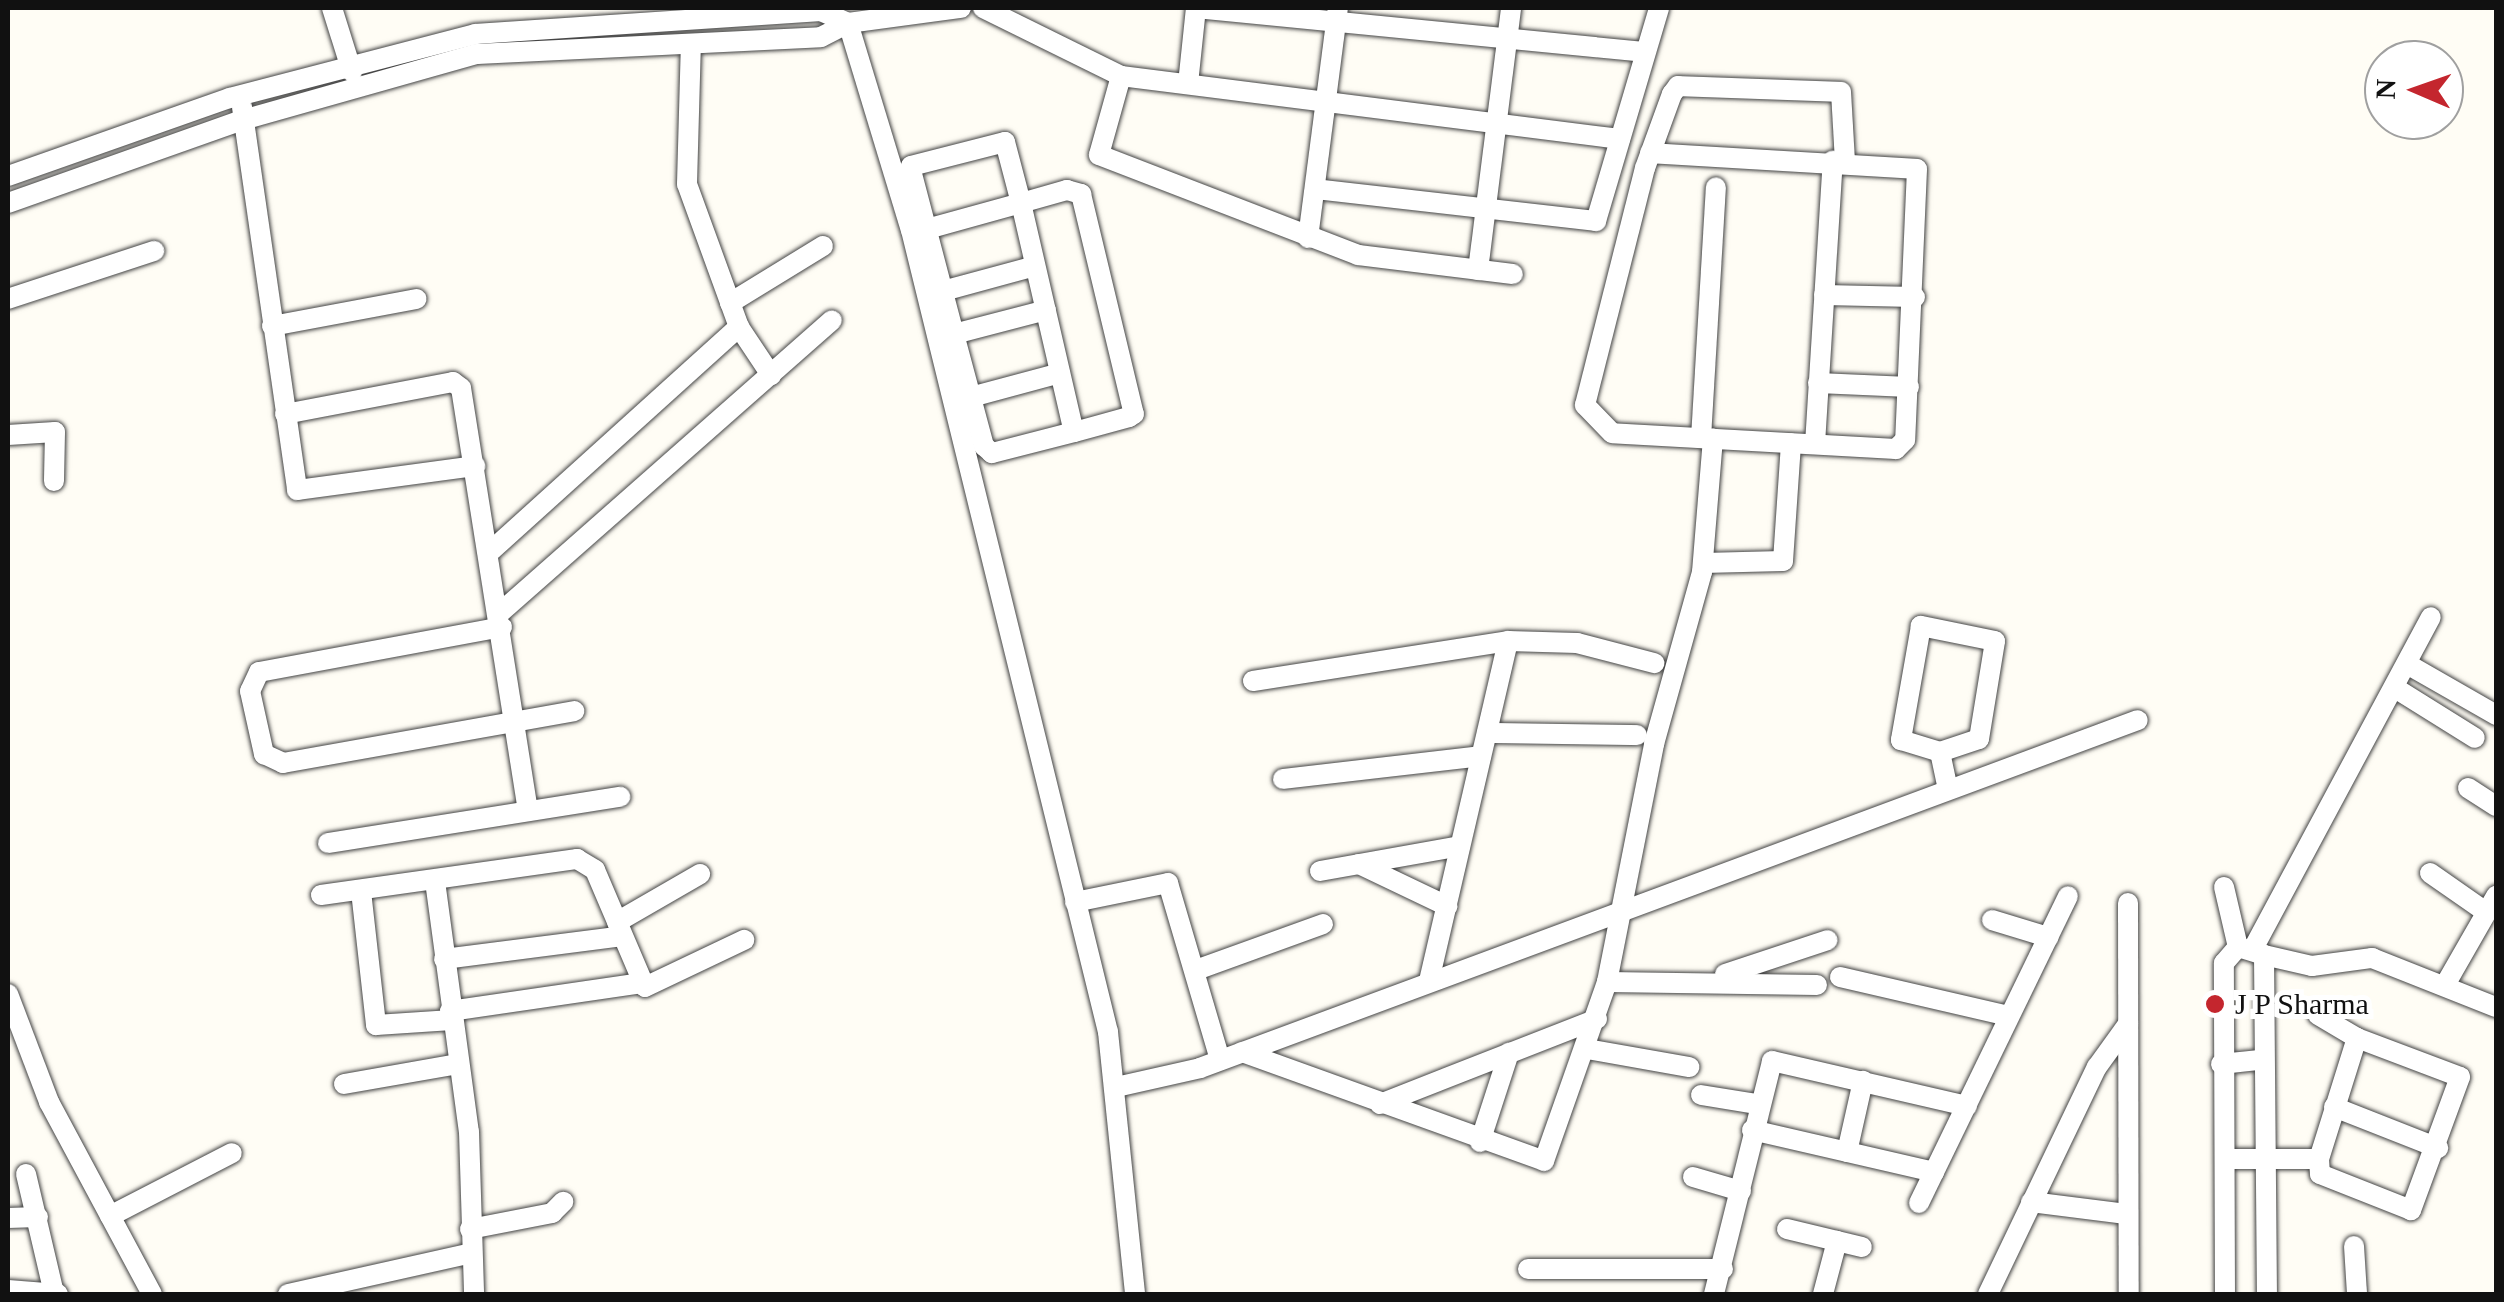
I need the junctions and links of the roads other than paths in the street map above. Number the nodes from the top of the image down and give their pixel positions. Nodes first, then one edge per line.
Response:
1 (332, 8) edge
2 (961, 8) edge
3 (982, 8) edge
4 (1196, 8) edge
5 (1512, 8) edge
6 (1659, 8) edge
7 (717, 11) edge
8 (1337, 15) edge
9 (848, 23) junction
10 (1508, 38) junction
11 (719, 41) junction
12 (692, 44) junction
13 (1644, 52) junction
14 (350, 63) junction
15 (1121, 76) junction
16 (1188, 84) junction
17 (356, 86) junction
18 (240, 94) junction
19 (1326, 102) junction
20 (243, 120) junction
21 (1497, 124) junction
22 (1620, 139) junction
23 (1650, 153) junction
24 (1839, 162) junction
25 (8, 176) edge
26 (1716, 187) dead end
27 (1315, 190) junction
28 (8, 203) edge
29 (1020, 203) junction
30 (1487, 208) junction
31 (927, 229) junction
32 (1308, 238) junction
33 (823, 246) dead end
34 (154, 251) dead end
35 (1036, 266) junction
36 (1478, 270) junction
37 (1513, 274) dead end
38 (1824, 295) junction
39 (1914, 298) junction
40 (8, 299) edge
41 (416, 299) dead end
42 (730, 303) junction
43 (940, 305) junction
44 (1046, 310) junction
45 (832, 320) dead end
46 (272, 326) junction
47 (739, 327) junction
48 (954, 334) junction
49 (1060, 373) junction
50 (770, 375) junction
51 (1818, 383) junction
52 (1908, 388) junction
53 (971, 396) junction
54 (285, 414) junction
55 (1074, 432) junction
56 (8, 435) edge
57 (1707, 438) junction
58 (1791, 443) junction
59 (1814, 444) junction
60 (475, 466) junction
61 (54, 481) dead end
62 (492, 550) junction
63 (1703, 563) junction
64 (2431, 617) dead end
65 (501, 619) junction
66 (1508, 641) junction
67 (1654, 663) dead end
68 (2408, 664) junction
69 (1253, 682) dead end
70 (2396, 688) junction
71 (574, 711) dead end
72 (2496, 715) edge
73 (516, 720) junction
74 (2138, 720) dead end
75 (1487, 733) junction
76 (1637, 736) dead end
77 (2476, 738) dead end
78 (1940, 752) junction
79 (1482, 756) junction
80 (1283, 780) dead end
81 (1947, 786) junction
82 (2468, 788) dead end
83 (620, 797) dead end
84 (2496, 806) edge
85 (528, 811) junction
86 (328, 843) dead end
87 (1460, 846) junction
88 (1359, 864) junction
89 (1320, 871) dead end
90 (700, 874) dead end
91 (2430, 874) dead end
92 (434, 881) junction
93 (2224, 887) dead end
94 (360, 891) junction
95 (322, 895) dead end
96 (2068, 896) dead end
97 (1075, 902) junction
98 (2128, 902) dead end
99 (2492, 904) edge
100 (1447, 906) junction
101 (1621, 912) junction
102 (1992, 920) dead end
103 (1322, 924) dead end
104 (620, 929) junction
105 (2048, 937) junction
106 (744, 940) dead end
107 (1828, 940) dead end
108 (2252, 950) junction
109 (444, 959) junction
110 (1196, 970) junction
111 (1840, 977) dead end
112 (1713, 978) junction
113 (1429, 982) junction
114 (1607, 982) junction
115 (642, 983) junction
116 (1816, 985) dead end
117 (2445, 985) junction
118 (8, 994) edge
119 (2494, 1000) edge
120 (2318, 1014) dead end
121 (451, 1015) junction
122 (2009, 1016) junction
123 (1597, 1018) junction
124 (2128, 1024) junction
125 (2357, 1038) junction
126 (1587, 1049) junction
127 (1242, 1052) junction
128 (1509, 1053) junction
129 (1220, 1060) junction
130 (2260, 1060) junction
131 (457, 1064) junction
132 (2221, 1064) junction
133 (1689, 1067) dead end
134 (1862, 1081) junction
135 (344, 1084) dead end
136 (1116, 1087) junction
137 (1701, 1094) dead end
138 (1380, 1104) junction
139 (1757, 1104) junction
140 (1967, 1106) junction
141 (2334, 1106) junction
142 (1752, 1130) junction
143 (1480, 1142) junction
144 (2438, 1148) junction
145 (1847, 1152) junction
146 (232, 1153) dead end
147 (2259, 1157) junction
148 (2228, 1159) junction
149 (2319, 1160) junction
150 (1934, 1172) junction
151 (26, 1174) dead end
152 (1693, 1178) dead end
153 (1741, 1190) junction
154 (563, 1202) dead end
155 (2031, 1202) junction
156 (1919, 1204) dead end
157 (2126, 1214) junction
158 (110, 1216) junction
159 (38, 1217) junction
160 (8, 1218) edge
161 (470, 1229) junction
162 (1788, 1229) dead end
163 (1837, 1241) junction
164 (2354, 1246) dead end
165 (1862, 1247) dead end
166 (467, 1254) junction
167 (1528, 1269) dead end
168 (1724, 1269) junction
169 (366, 1286) edge
170 (8, 1290) edge
171 (156, 1293) edge
172 (56, 1294) edge
173 (288, 1294) edge
174 (474, 1294) edge
175 (1135, 1294) edge
176 (1714, 1294) edge
177 (1823, 1294) edge
178 (1988, 1294) edge
179 (2129, 1294) edge
180 (2225, 1294) edge
181 (2267, 1294) edge
182 (2356, 1294) edge

1 - 14 street
2 - 9 street
3 - 15 street
4 - 8 street
4 - 16 street
5 - 10 street
6 - 13 street
7 - 9 street
7 - 11 street
7 - 14 street
8 - 10 street
8 - 19 street
9 - 11 street
9 - 43 street
10 - 13 street
10 - 21 street
11 - 12 street
12 - 17 street
12 - 42 street
13 - 22 street
14 - 17 street
14 - 18 street
15 - 16 street
15 - 32 street
16 - 19 street
17 - 20 street
18 - 20 street
18 - 25 street
19 - 21 street
19 - 27 street
20 - 28 street
20 - 46 street
21 - 22 street
21 - 30 street
22 - 30 street
23 - 24 street
23 - 24 street
23 - 57 street
24 - 38 street
24 - 39 street
26 - 57 street
27 - 30 street
27 - 32 street
29 - 31 street
29 - 31 street
29 - 35 street
29 - 55 street
30 - 36 street
31 - 43 street
32 - 36 street
33 - 42 street
34 - 40 street
35 - 43 street
35 - 44 street
36 - 37 street
38 - 39 street
38 - 51 street
39 - 52 street
41 - 46 street
42 - 47 street
43 - 48 street
43 - 97 street
44 - 48 street
44 - 49 street
45 - 50 street
46 - 54 street
47 - 50 street
47 - 62 street
48 - 53 street
49 - 53 street
49 - 55 street
50 - 65 street
51 - 52 street
51 - 59 street
52 - 59 street
53 - 55 street
54 - 60 street
54 - 60 street
56 - 61 street
57 - 58 street
57 - 63 street
58 - 59 street
58 - 63 street
60 - 62 street
62 - 65 street
63 - 101 street
64 - 68 street
65 - 73 street
65 - 73 street
66 - 67 street
66 - 69 street
66 - 75 street
68 - 70 street
68 - 72 street
70 - 77 street
70 - 108 street
71 - 73 street
73 - 85 street
74 - 81 street
75 - 76 street
75 - 79 street
78 - 78 street
78 - 81 street
79 - 80 street
79 - 87 street
81 - 101 street
82 - 84 street
83 - 85 street
85 - 86 street
87 - 88 street
87 - 100 street
88 - 89 street
88 - 100 street
90 - 104 street
91 - 99 street
92 - 94 street
92 - 104 street
92 - 109 street
93 - 108 street
94 - 95 street
94 - 121 street
96 - 105 street
97 - 110 street
97 - 136 street
98 - 124 street
99 - 117 street
100 - 113 street
101 - 113 street
101 - 114 street
102 - 105 street
103 - 110 street
104 - 109 street
104 - 115 street
105 - 122 street
106 - 115 street
107 - 112 street
108 - 117 street
108 - 130 street
108 - 132 street
109 - 121 street
110 - 129 street
111 - 122 street
112 - 114 street
112 - 116 street
113 - 127 street
114 - 123 street
115 - 121 street
117 - 119 street
118 - 158 street
120 - 125 street
121 - 131 street
122 - 140 street
123 - 126 street
123 - 128 street
124 - 155 street
124 - 157 street
125 - 141 street
125 - 144 street
126 - 133 street
126 - 143 street
127 - 129 street
127 - 138 street
128 - 138 street
128 - 143 street
129 - 136 street
130 - 132 street
130 - 147 street
131 - 135 street
131 - 161 street
132 - 148 street
134 - 139 street
134 - 140 street
134 - 145 street
136 - 175 street
137 - 139 street
138 - 143 street
139 - 142 street
140 - 150 street
141 - 144 street
141 - 149 street
142 - 145 street
142 - 153 street
144 - 149 street
145 - 150 street
146 - 158 street
147 - 148 street
147 - 149 street
147 - 181 street
148 - 180 street
150 - 156 street
151 - 159 street
152 - 153 street
153 - 168 street
154 - 161 street
155 - 157 street
155 - 178 street
157 - 179 street
158 - 171 street
159 - 160 street
159 - 172 street
161 - 166 street
162 - 163 street
163 - 165 street
163 - 177 street
164 - 182 street
166 - 169 street
166 - 174 street
167 - 168 street
168 - 176 street
169 - 173 street
170 - 172 street

